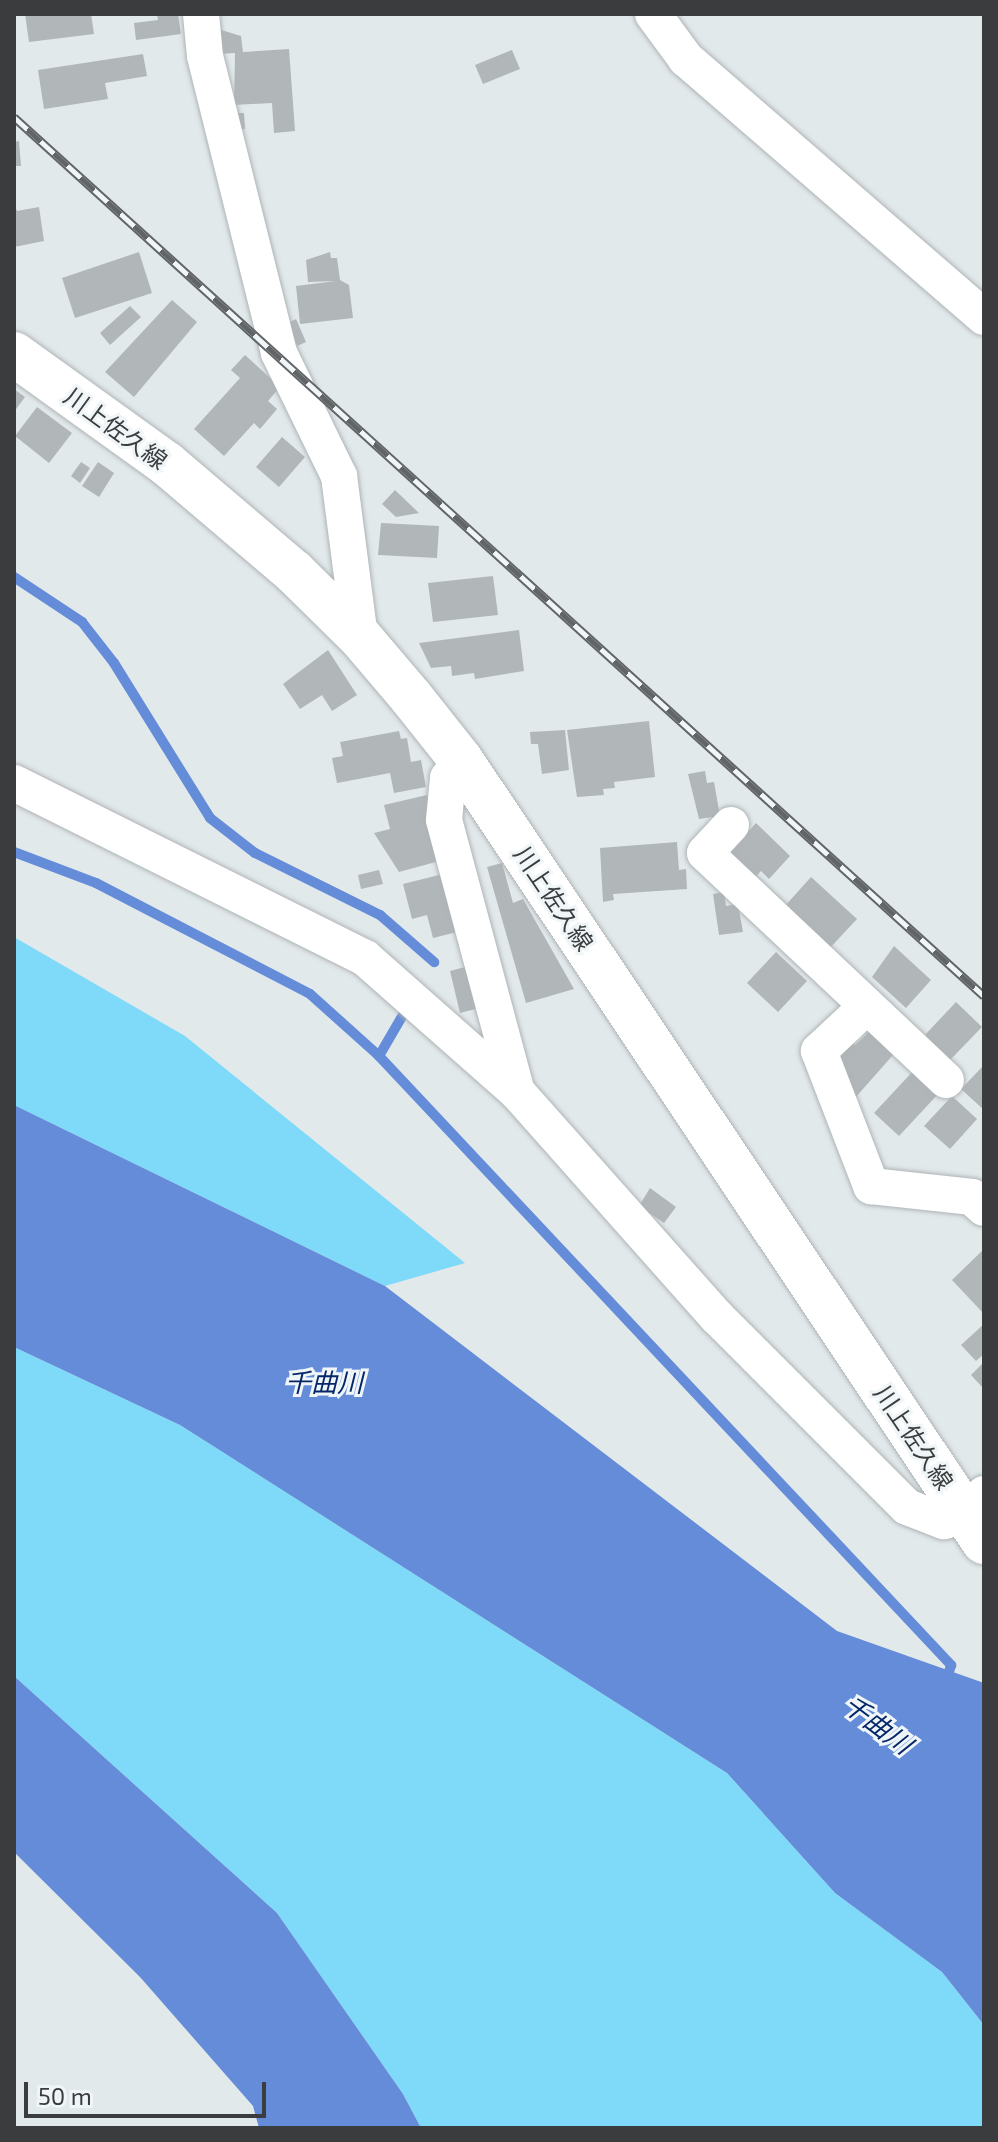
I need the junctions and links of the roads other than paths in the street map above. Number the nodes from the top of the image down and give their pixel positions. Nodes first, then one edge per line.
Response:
1 (201, 14) edge
2 (653, 14) edge
3 (984, 317) edge
4 (14, 354) edge
5 (360, 637) junction
6 (461, 760) junction
7 (14, 783) edge
8 (731, 825) dead end
9 (867, 1006) junction
10 (946, 1080) dead end
11 (517, 1092) junction
12 (984, 1208) edge
13 (978, 1516) edge

1 - 5 street
2 - 3 street
4 - 5 main road, 川上佐久線
5 - 6 main road, 川上佐久線
6 - 11 street
6 - 13 main road, 川上佐久線
7 - 11 street
8 - 9 street
9 - 10 street
9 - 12 street
11 - 13 street

